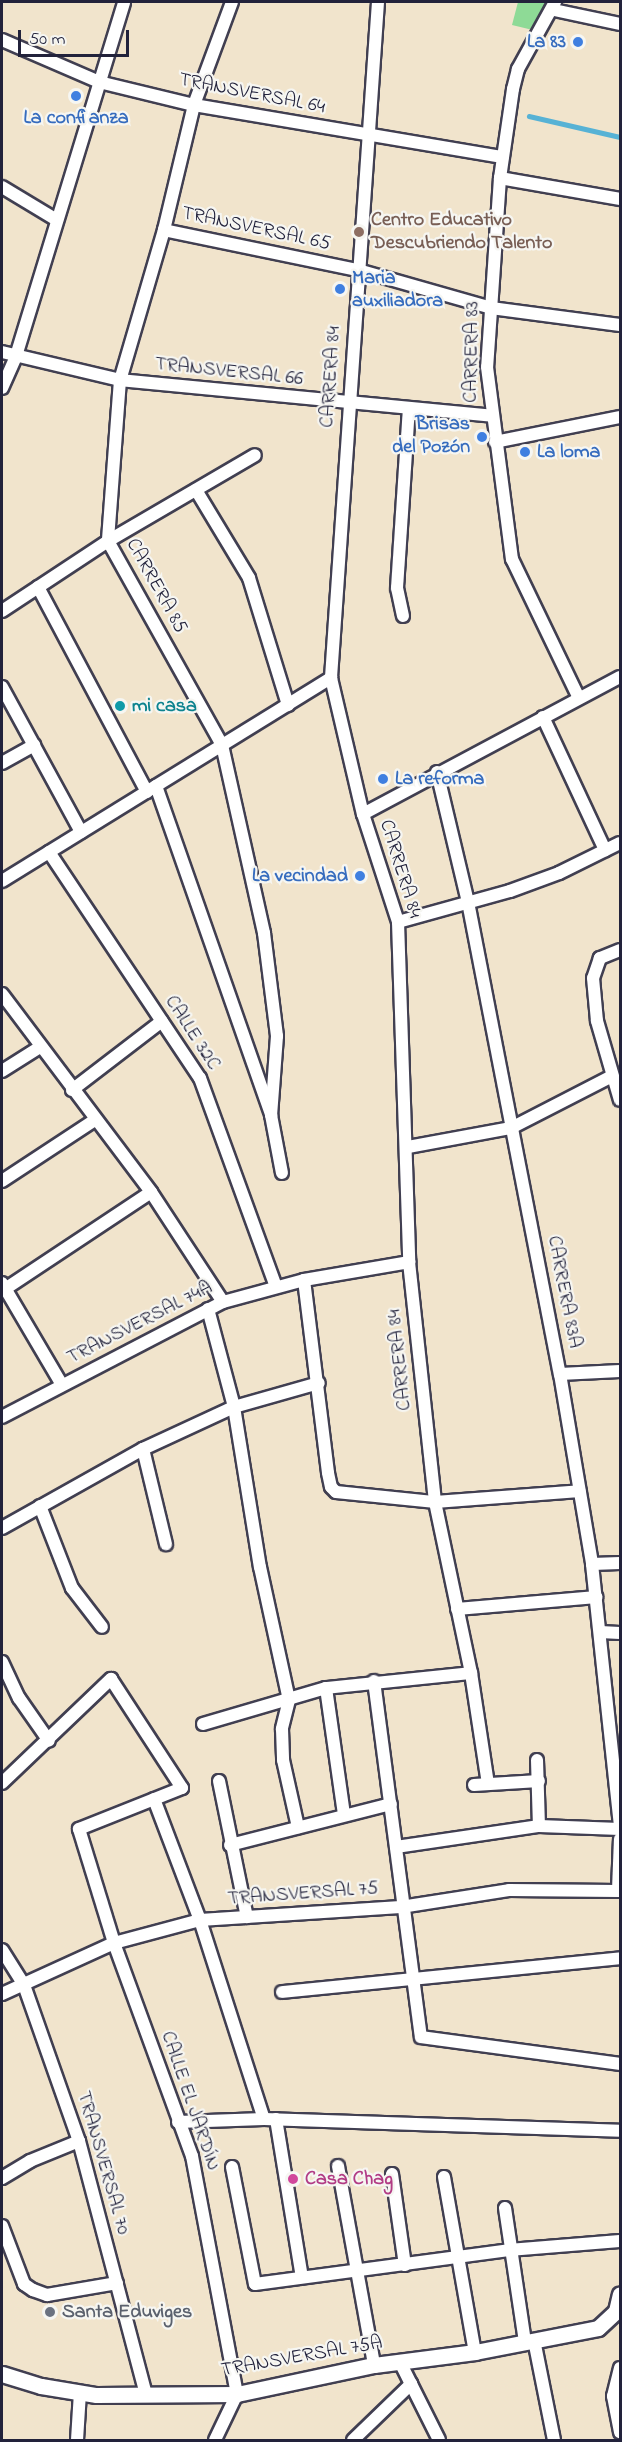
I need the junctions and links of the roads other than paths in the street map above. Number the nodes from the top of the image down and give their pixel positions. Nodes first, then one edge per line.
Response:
1 (232, 2) edge
2 (378, 2) edge
3 (120, 3) edge
4 (554, 6) edge
5 (621, 24) edge
6 (2, 40) edge
7 (99, 82) junction
8 (194, 105) junction
9 (371, 136) junction
10 (502, 157) junction
11 (500, 178) junction
12 (2, 187) edge
13 (621, 199) edge
14 (57, 220) junction
15 (164, 230) junction
16 (358, 270) junction
17 (491, 308) junction
18 (621, 325) edge
19 (2, 352) edge
20 (16, 356) junction
21 (120, 380) junction
22 (2, 388) edge
23 (349, 405) junction
24 (409, 409) junction
25 (491, 416) junction
26 (621, 417) edge
27 (495, 442) junction
28 (255, 455) dead end
29 (196, 489) junction
30 (108, 541) junction
31 (38, 587) junction
32 (2, 610) edge
33 (403, 616) dead end
34 (331, 678) junction
35 (621, 678) edge
36 (2, 687) edge
37 (579, 698) junction
38 (288, 705) junction
39 (543, 717) junction
40 (34, 745) junction
41 (222, 745) junction
42 (2, 764) edge
43 (437, 772) junction
44 (152, 789) junction
45 (363, 814) junction
46 (81, 832) junction
47 (621, 843) edge
48 (605, 850) junction
49 (49, 852) junction
50 (2, 881) edge
51 (468, 902) junction
52 (398, 922) junction
53 (621, 950) edge
54 (2, 994) edge
55 (162, 1021) junction
56 (40, 1047) junction
57 (2, 1071) edge
58 (612, 1076) junction
59 (72, 1090) junction
60 (621, 1100) edge
61 (271, 1115) junction
62 (95, 1120) junction
63 (511, 1128) junction
64 (408, 1147) junction
65 (282, 1173) dead end
66 (2, 1181) edge
67 (151, 1192) junction
68 (410, 1262) junction
69 (304, 1280) junction
70 (3, 1286) edge
71 (276, 1287) junction
72 (223, 1302) junction
73 (208, 1309) junction
74 (621, 1371) edge
75 (560, 1374) junction
76 (319, 1383) junction
77 (62, 1385) junction
78 (234, 1407) junction
79 (2, 1417) edge
80 (143, 1449) junction
81 (580, 1491) junction
82 (435, 1502) junction
83 (40, 1506) junction
84 (2, 1528) edge
85 (166, 1544) dead end
86 (621, 1563) edge
87 (592, 1564) junction
88 (596, 1597) junction
89 (457, 1609) junction
90 (102, 1627) dead end
91 (600, 1632) junction
92 (621, 1633) edge
93 (2, 1662) edge
94 (471, 1672) junction
95 (374, 1681) junction
96 (326, 1688) junction
97 (289, 1700) junction
98 (203, 1724) dead end
99 (48, 1741) junction
100 (537, 1760) dead end
101 (219, 1781) dead end
102 (539, 1781) junction
103 (2, 1783) edge
104 (488, 1784) junction
105 (474, 1785) dead end
106 (154, 1799) junction
107 (391, 1804) junction
108 (344, 1815) junction
109 (621, 1825) edge
110 (539, 1826) junction
111 (298, 1827) junction
112 (621, 1829) edge
113 (621, 1839) edge
114 (230, 1845) junction
115 (396, 1846) junction
116 (619, 1890) edge
117 (401, 1907) junction
118 (247, 1917) junction
119 (200, 1920) junction
120 (114, 1943) junction
121 (2, 1950) edge
122 (621, 1958) edge
123 (416, 1980) junction
124 (24, 1985) junction
125 (282, 1992) dead end
126 (2, 1994) edge
127 (621, 2064) edge
128 (270, 2119) junction
129 (178, 2122) junction
130 (621, 2131) edge
131 (79, 2141) junction
132 (338, 2166) dead end
133 (232, 2168) dead end
134 (392, 2174) dead end
135 (444, 2177) dead end
136 (2, 2178) edge
137 (505, 2208) dead end
138 (2, 2226) edge
139 (621, 2241) edge
140 (509, 2250) junction
141 (458, 2257) junction
142 (405, 2265) junction
143 (356, 2271) junction
144 (302, 2277) junction
145 (117, 2283) junction
146 (621, 2294) edge
147 (615, 2317) edge
148 (530, 2341) junction
149 (475, 2352) junction
150 (400, 2362) junction
151 (374, 2366) junction
152 (621, 2368) edge
153 (2, 2374) edge
154 (411, 2384) junction
155 (80, 2392) junction
156 (237, 2394) junction
157 (146, 2395) junction
158 (621, 2432) edge
159 (77, 2440) edge
160 (215, 2440) edge
161 (353, 2440) edge
162 (439, 2440) edge
163 (554, 2440) edge

1 - 8 street, CARRERA 85
2 - 9 street, CARRERA 84
3 - 7 street
4 - 5 street
4 - 10 street, CARRERA 83
6 - 7 street, TRANSVERSAL 64
7 - 8 street, TRANSVERSAL 64
7 - 14 street
8 - 9 street, TRANSVERSAL 64
8 - 15 street, CARRERA 85
9 - 10 street, TRANSVERSAL 64
9 - 16 street, CARRERA 84
10 - 11 street, CARRERA 83
11 - 13 street
11 - 17 street, CARRERA 83
12 - 14 street
14 - 20 street
15 - 16 street, TRANSVERSAL 65
15 - 21 street, CARRERA 85
16 - 17 street, TRANSVERSAL 65
16 - 23 street, CARRERA 84
17 - 18 street, TRANSVERSAL 65
17 - 25 street, CARRERA 83
19 - 20 street, TRANSVERSAL 66
20 - 21 street, TRANSVERSAL 66
20 - 22 street
21 - 23 street, TRANSVERSAL 66
21 - 30 street, CARRERA 85
23 - 24 street, TRANSVERSAL 66
23 - 34 street, CARRERA 84
24 - 25 street, TRANSVERSAL 66
24 - 33 street
25 - 27 street, CARRERA 83
26 - 27 street
27 - 37 street, CARRERA 83
28 - 29 street
29 - 30 street
29 - 38 street
30 - 31 street
30 - 41 street, CARRERA 85
31 - 32 street
31 - 44 street
34 - 38 street
34 - 45 street, CARRERA 84
35 - 37 street
36 - 40 street
37 - 39 street
38 - 41 street
39 - 43 street
39 - 48 street
40 - 42 street
40 - 46 street
41 - 44 street
41 - 61 street, CARRERA 85
43 - 45 street
43 - 51 street, CARRERA 83A
44 - 46 street
44 - 61 street
45 - 52 street, CARRERA 84
46 - 49 street
47 - 48 street
48 - 51 street
49 - 50 street
49 - 55 street, CALLE 32C
51 - 52 street
51 - 63 street, CARRERA 83A
52 - 64 street, CARRERA 84
53 - 58 street
54 - 56 street
55 - 59 street
55 - 71 street, CALLE 32C
56 - 57 street
56 - 59 street
58 - 60 street
58 - 63 street
59 - 62 street
61 - 65 street
62 - 66 street
62 - 67 street
63 - 64 street
63 - 75 street, CARRERA 83A
64 - 68 street, CARRERA 84
67 - 70 street
67 - 72 street
68 - 69 street, TRANSVERSAL 74A
68 - 82 street, CARRERA 84
69 - 71 street, TRANSVERSAL 74A
69 - 76 street
70 - 77 street
71 - 72 street, TRANSVERSAL 74A
72 - 73 street, TRANSVERSAL 74A
73 - 77 street, TRANSVERSAL 74A
73 - 78 street
74 - 75 street
75 - 81 street, CARRERA 83A
76 - 78 street
76 - 82 street
77 - 79 street, TRANSVERSAL 74A
78 - 80 street
78 - 97 street
80 - 83 street
80 - 85 street
81 - 82 street
81 - 87 street, CARRERA 83A
82 - 89 street, CARRERA 84
83 - 84 street
83 - 90 street
86 - 87 street
87 - 88 street, CARRERA 83A
88 - 89 street
88 - 91 street, CARRERA 83A
89 - 94 street, CARRERA 84
91 - 92 street
91 - 109 street, CARRERA 83A
93 - 99 street
94 - 95 street
94 - 104 street, CARRERA 84
95 - 96 street
95 - 107 street
96 - 97 street
96 - 108 street
97 - 98 street
97 - 111 street
99 - 103 street
99 - 106 street
100 - 102 street
101 - 114 street
102 - 104 street
102 - 110 street
104 - 105 street
106 - 119 street
106 - 120 street, CALLE EL JARDÍN
107 - 108 street
107 - 115 street
108 - 111 street
110 - 112 street
110 - 115 street
111 - 114 street
113 - 116 street
114 - 118 street
115 - 117 street
116 - 117 street, TRANSVERSAL 75
117 - 118 street, TRANSVERSAL 75
117 - 123 street
118 - 119 street, TRANSVERSAL 75
119 - 120 street, TRANSVERSAL 75
119 - 128 street
120 - 124 street, TRANSVERSAL 75
120 - 129 street, CALLE EL JARDÍN
121 - 124 street, TRANSVERSAL 70
122 - 123 street
123 - 125 street
123 - 127 street
124 - 126 street, TRANSVERSAL 75
124 - 131 street, TRANSVERSAL 70
128 - 129 street
128 - 130 street
128 - 144 street
129 - 156 street, CALLE EL JARDÍN
131 - 136 street
131 - 145 street, TRANSVERSAL 70
132 - 143 street
133 - 144 street
134 - 142 street
135 - 141 street
137 - 140 street
138 - 145 street
139 - 140 street
140 - 141 street
140 - 148 street
141 - 142 street
141 - 149 street
142 - 143 street
143 - 144 street
143 - 151 street
145 - 157 street, TRANSVERSAL 70
146 - 147 street
147 - 148 street, TRANSVERSAL 75A
148 - 149 street, TRANSVERSAL 75A
148 - 163 street
149 - 150 street, TRANSVERSAL 75A
150 - 151 street, TRANSVERSAL 75A
150 - 154 street
151 - 156 street, TRANSVERSAL 75A
152 - 158 street
153 - 155 street, TRANSVERSAL 75A
154 - 161 street
154 - 162 street
155 - 157 street, TRANSVERSAL 75A
155 - 159 street
156 - 157 street, TRANSVERSAL 75A
156 - 160 street

